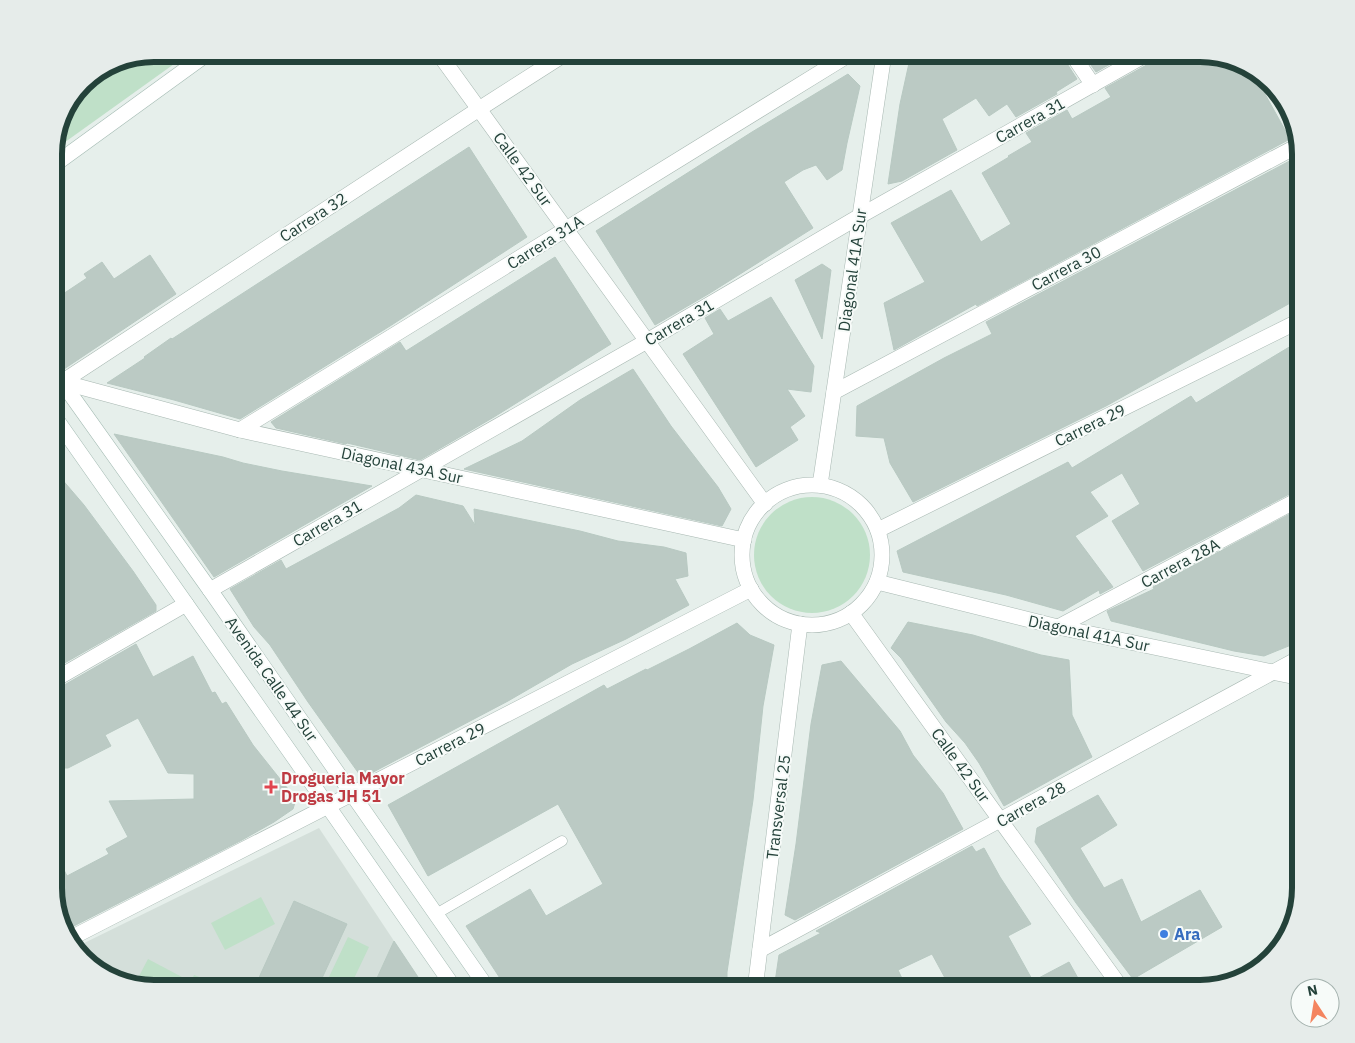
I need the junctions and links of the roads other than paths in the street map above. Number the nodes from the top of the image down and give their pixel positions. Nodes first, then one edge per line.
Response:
1 (837, 62) edge
2 (883, 62) edge
3 (1077, 62) edge
4 (1133, 62) edge
5 (195, 63) edge
6 (445, 63) edge
7 (552, 63) edge
8 (1093, 85) junction
9 (479, 109) junction
10 (1292, 149) edge
11 (63, 158) edge
12 (860, 216) junction
13 (566, 230) junction
14 (1292, 324) edge
15 (647, 341) junction
16 (63, 374) edge
17 (63, 378) edge
18 (63, 384) edge
19 (834, 392) junction
20 (63, 429) edge
21 (240, 430) junction
22 (422, 469) junction
23 (820, 486) junction
24 (1292, 503) edge
25 (765, 504) junction
26 (878, 530) junction
27 (744, 540) junction
28 (877, 582) junction
29 (210, 590) junction
30 (751, 590) junction
31 (186, 604) junction
32 (851, 613) junction
33 (800, 624) junction
34 (1058, 627) junction
35 (1292, 662) edge
36 (1272, 672) junction
37 (63, 675) edge
38 (1292, 676) edge
39 (352, 794) junction
40 (328, 806) junction
41 (1001, 820) junction
42 (562, 840) dead end
43 (436, 914) junction
44 (75, 936) edge
45 (760, 950) junction
46 (449, 981) edge
47 (482, 981) edge
48 (756, 981) edge
49 (1116, 981) edge

1 - 13 street, Carrera 31A
2 - 12 street, Diagonal 41A Sur
3 - 8 street
4 - 8 street, Carrera 31
5 - 11 street
6 - 9 street, Calle 42 Sur
7 - 9 street, Carrera 32
8 - 12 street, Carrera 31
9 - 13 street, Calle 42 Sur
9 - 16 street, Carrera 32
10 - 19 street, Carrera 30
12 - 15 street, Carrera 31
12 - 19 street, Diagonal 41A Sur
13 - 15 street, Calle 42 Sur
13 - 21 street, Carrera 31A
14 - 26 street, Carrera 29
15 - 22 street, Carrera 31
15 - 25 street, Calle 42 Sur
17 - 21 street, Diagonal 43A Sur
18 - 29 street, Avenida Calle 44 Sur
19 - 23 street, Diagonal 41A Sur
20 - 31 street, Avenida Calle 44 Sur
21 - 22 street, Diagonal 43A Sur
22 - 27 street, Diagonal 43A Sur
22 - 29 street, Carrera 31
23 - 25 street
23 - 26 street
24 - 34 street, Carrera 28A
25 - 27 street
26 - 28 street
27 - 30 street
28 - 32 street
28 - 34 street, Diagonal 41A Sur
29 - 39 street, Avenida Calle 44 Sur
30 - 33 street
30 - 39 street, Carrera 29
31 - 37 street
31 - 40 street, Avenida Calle 44 Sur
32 - 33 street
32 - 41 street, Calle 42 Sur
33 - 45 street, Transversal 25
34 - 36 street, Diagonal 41A Sur
35 - 36 street, Carrera 28
36 - 38 street, Diagonal 41A Sur
36 - 41 street, Carrera 28
39 - 40 street, Carrera 29
39 - 43 street, Avenida Calle 44 Sur
40 - 44 street, Carrera 29
40 - 46 street, Avenida Calle 44 Sur
41 - 45 street, Carrera 28
41 - 49 street, Calle 42 Sur
42 - 43 lane
43 - 47 street, Avenida Calle 44 Sur
45 - 48 street, Transversal 25

